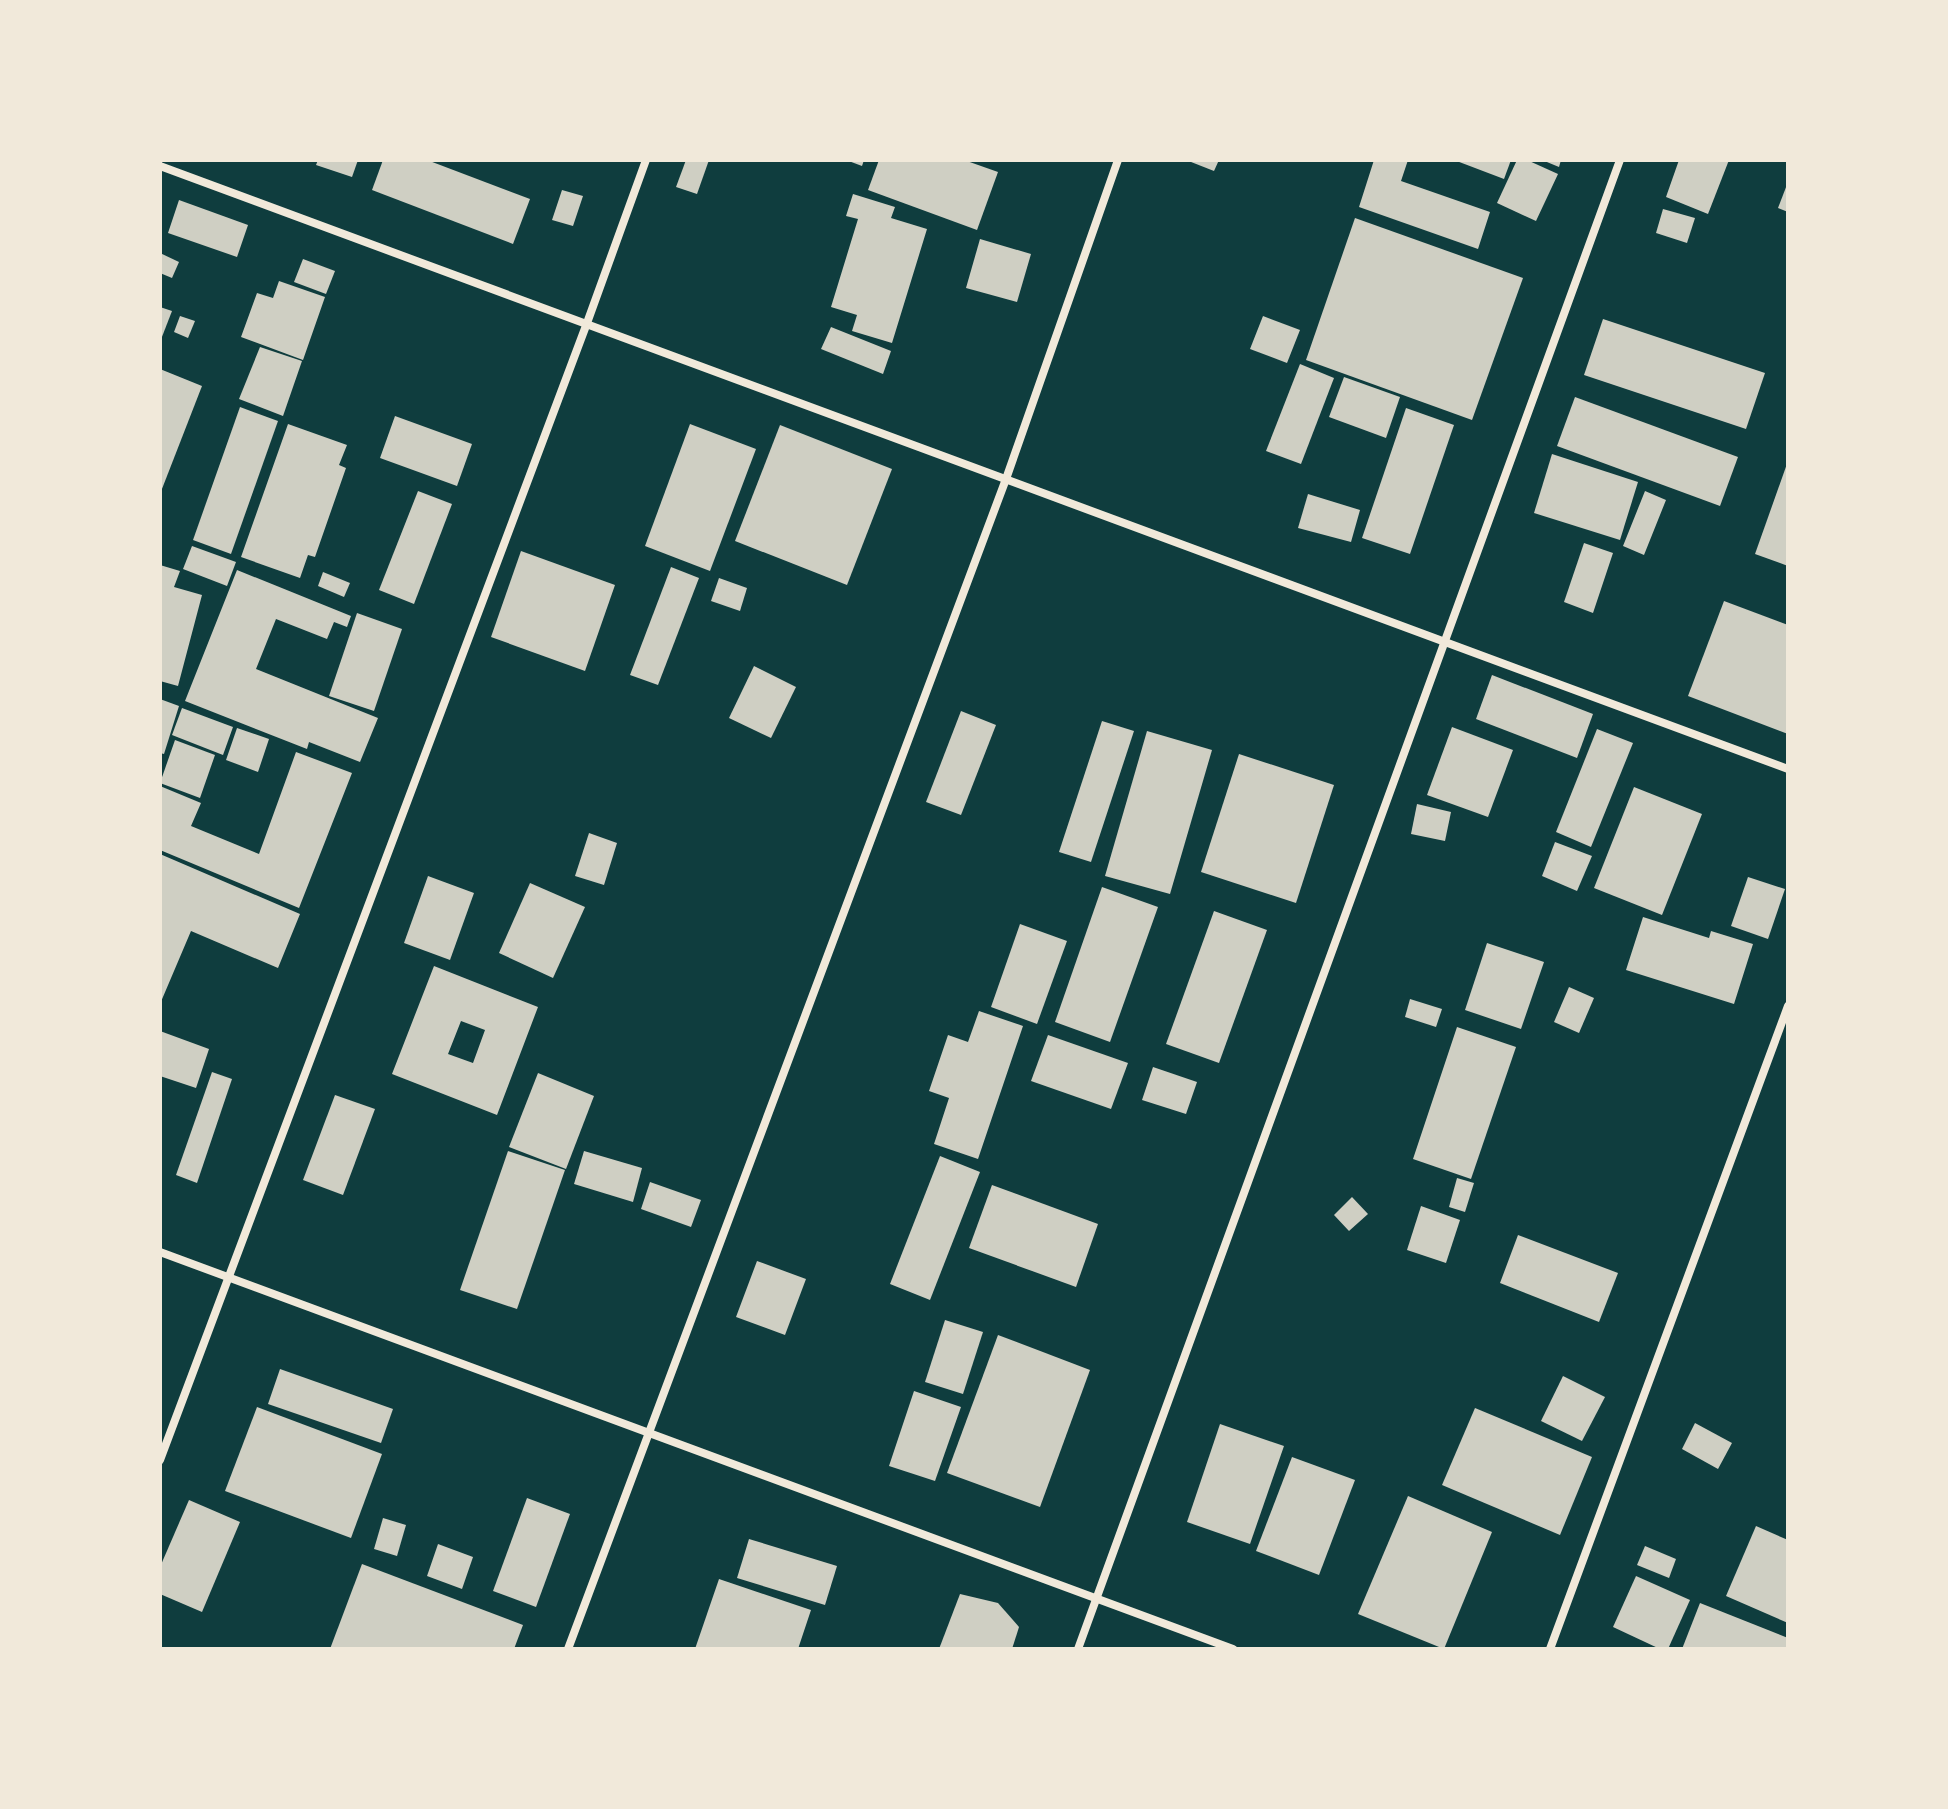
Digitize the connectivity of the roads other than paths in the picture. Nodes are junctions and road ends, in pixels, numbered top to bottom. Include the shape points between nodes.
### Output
1 (646, 160) edge
2 (1118, 160) edge
3 (1620, 160) edge
4 (160, 166) edge
5 (587, 323) junction
6 (1006, 479) junction
7 (1445, 642) junction
8 (1788, 769) edge
9 (1788, 1006) edge
10 (160, 1252) edge
11 (228, 1278) junction
12 (649, 1433) junction
13 (160, 1460) edge
14 (1096, 1598) junction
15 (568, 1649) edge
16 (1078, 1649) edge
17 (1233, 1649) edge
18 (1550, 1649) edge

1 - 5 street
2 - 6 street
3 - 7 street
4 - 5 street
5 - 6 street
5 - 11 street
6 - 7 street
6 - 12 street
7 - 8 street
7 - 14 street
9 - 18 street
10 - 11 street
11 - 12 street
11 - 13 street
12 - 14 street
12 - 15 street
14 - 16 street
14 - 17 street

